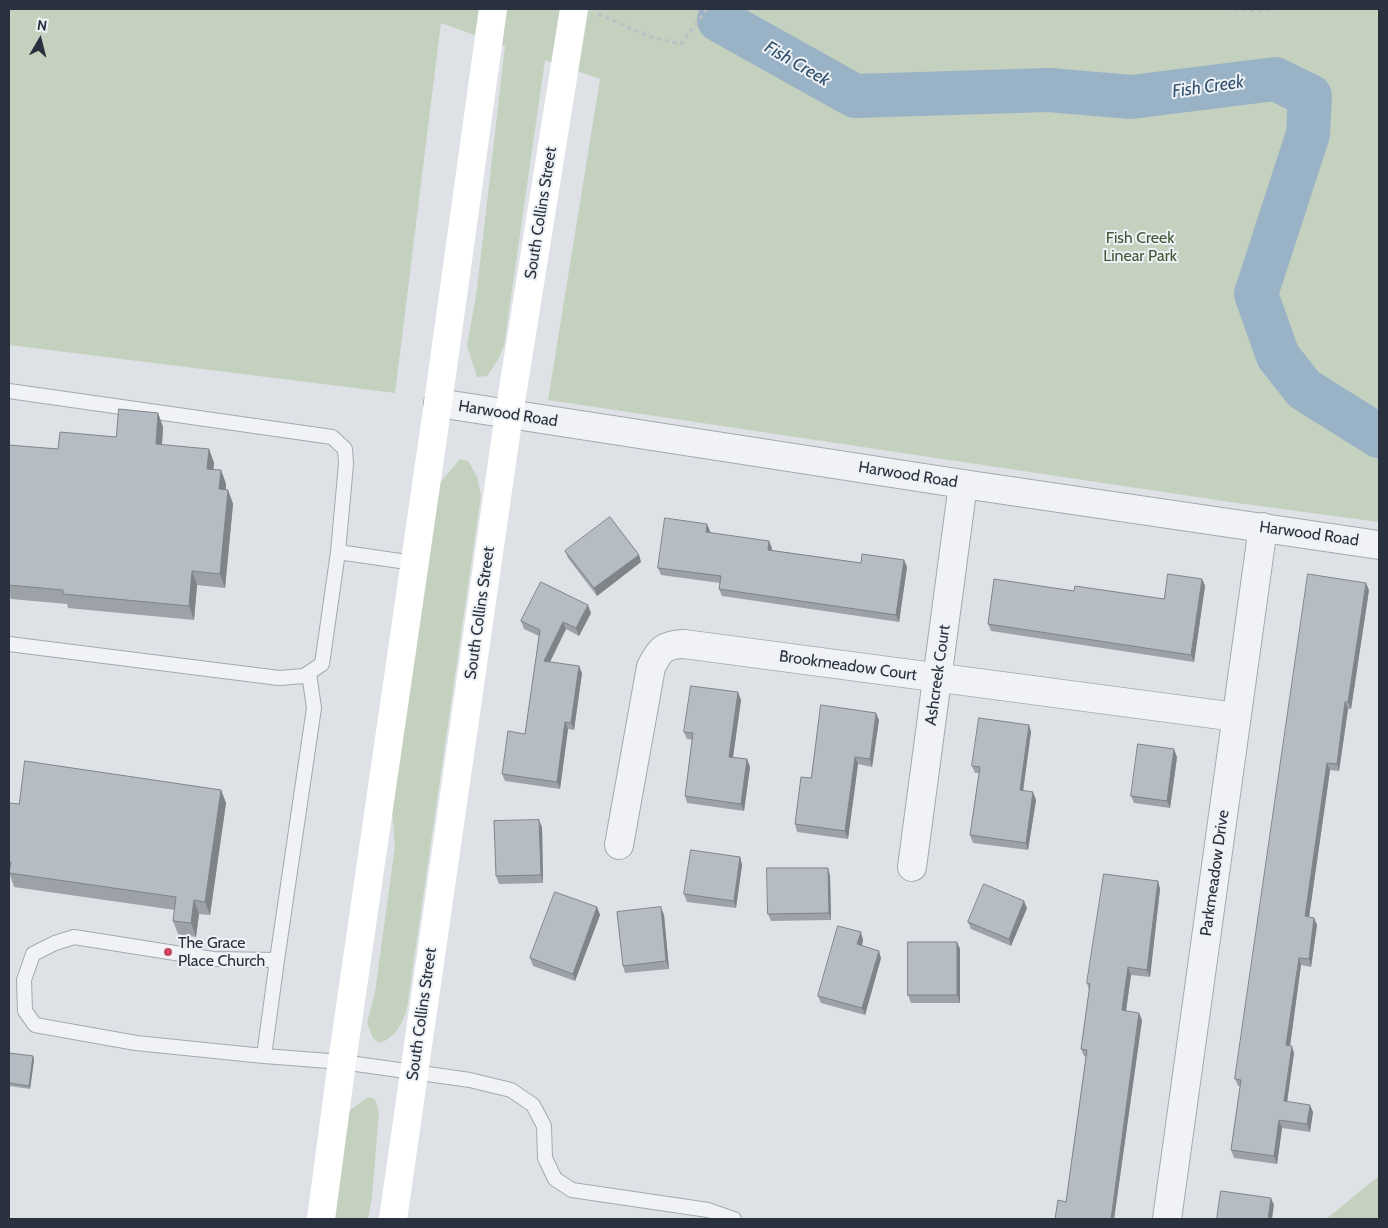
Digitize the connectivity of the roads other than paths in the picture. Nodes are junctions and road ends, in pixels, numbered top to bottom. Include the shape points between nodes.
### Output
1 (584, 10) edge
2 (492, 11) edge
3 (9, 391) edge
4 (438, 403) junction
5 (509, 414) junction
6 (963, 484) junction
7 (1263, 528) junction
8 (1379, 545) edge
9 (338, 552) junction
10 (414, 563) junction
11 (9, 644) edge
12 (309, 673) junction
13 (937, 678) junction
14 (1236, 717) junction
15 (619, 845) dead end
16 (912, 867) dead end
17 (277, 960) junction
18 (264, 1056) junction
19 (342, 1062) junction
20 (414, 1072) junction
21 (321, 1219) edge
22 (393, 1219) edge
23 (734, 1219) edge
24 (1167, 1219) edge

1 - 5 main road, South Collins Street via 570,42
2 - 4 main road
3 - 9 lane via 332,437 345,449 346,464
4 - 5 street, Harwood Road
4 - 10 main road
5 - 6 street, Harwood Road
5 - 20 main road, South Collins Street
6 - 7 street, Harwood Road
6 - 13 street, Ashcreek Court
7 - 8 street, Harwood Road
7 - 14 street, Parkmeadow Drive
9 - 10 lane
9 - 12 lane via 322,664
10 - 19 main road
11 - 12 lane via 279,678
12 - 17 lane via 314,708
13 - 14 street, Brookmeadow Court
13 - 15 street, Brookmeadow Court via 684,644 670,645 659,652 651,667
13 - 16 street, Ashcreek Court
14 - 24 street, Parkmeadow Drive
17 - 18 lane
17 - 18 lane via 213,959 74,937 33,954 24,980 25,1011 35,1024 136,1043
18 - 19 lane
19 - 20 lane
19 - 21 main road
20 - 22 main road, South Collins Street
20 - 23 lane via 511,1090 533,1105 544,1126 545,1158 555,1179 572,1190 708,1210

